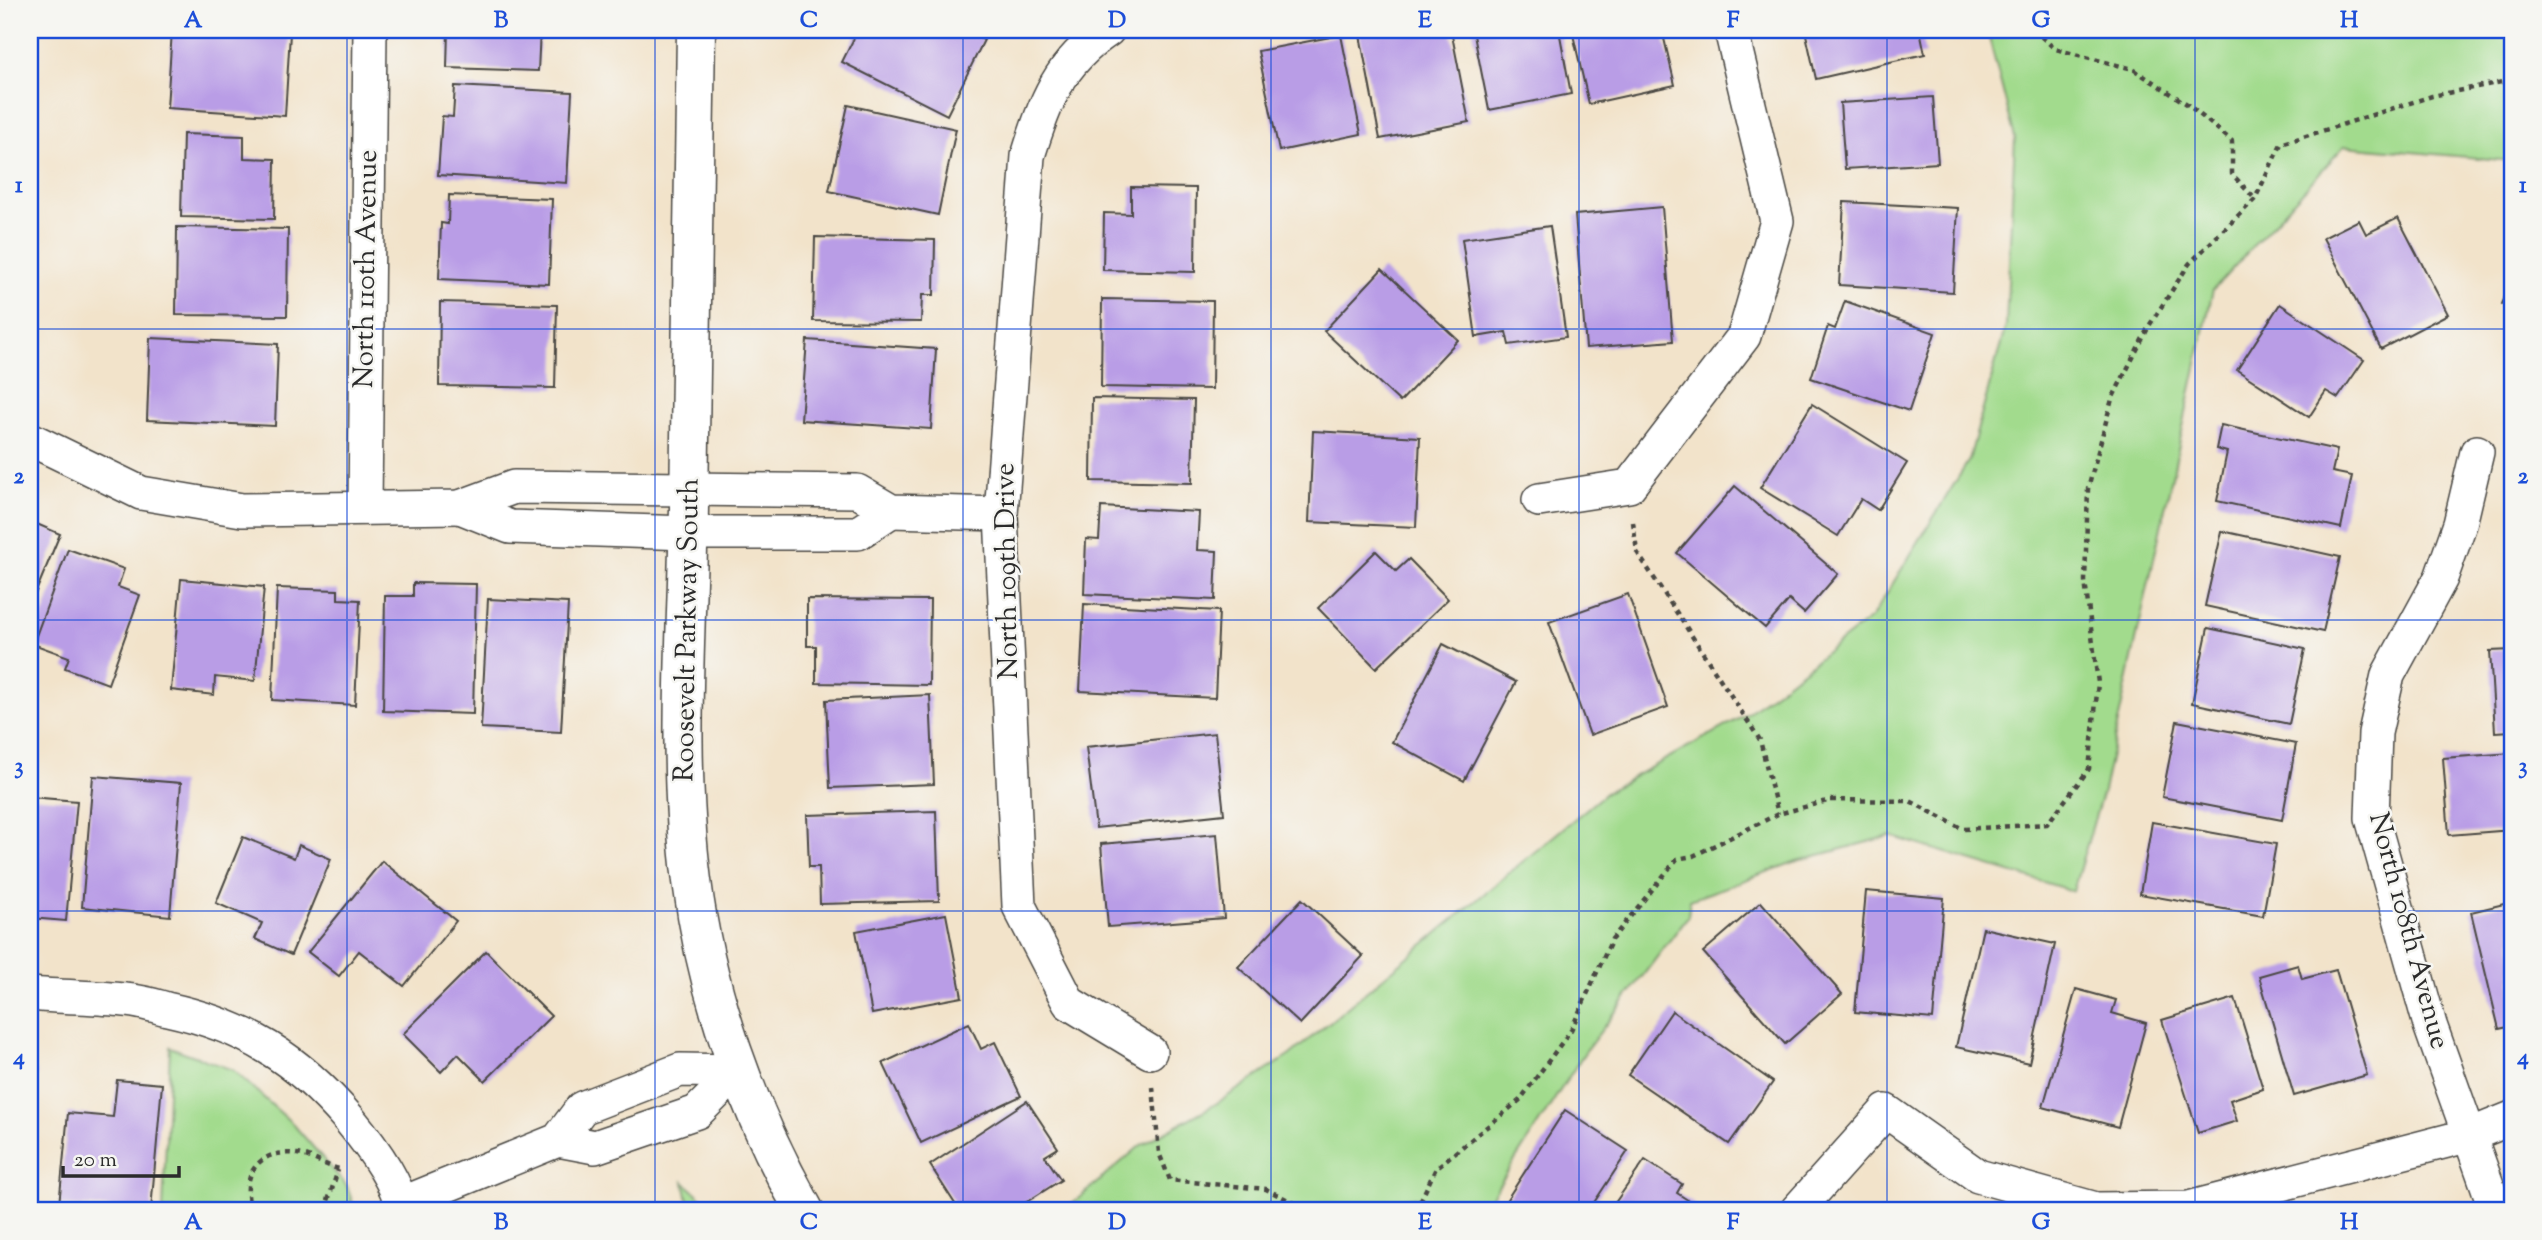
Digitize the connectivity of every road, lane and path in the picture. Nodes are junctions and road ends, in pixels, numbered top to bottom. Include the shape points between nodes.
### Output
1 (370, 30) edge
2 (695, 30) edge
3 (1731, 30) edge
4 (2034, 30) edge
5 (1095, 38) edge
6 (2512, 80) edge
7 (2255, 199) junction
8 (30, 439) edge
9 (2477, 452) dead end
10 (1629, 486) junction
11 (689, 490) junction
12 (1539, 500) dead end
13 (460, 507) junction
14 (365, 508) junction
15 (891, 511) junction
16 (1001, 514) junction
17 (688, 533) junction
18 (1778, 814) junction
19 (30, 994) edge
20 (1150, 1052) joint
21 (738, 1071) junction
22 (2512, 1118) edge
23 (2470, 1135) junction
24 (558, 1140) junction
25 (402, 1207) edge
26 (251, 1210) edge
27 (325, 1210) edge
28 (804, 1210) edge
29 (1308, 1210) edge
30 (1416, 1210) edge
31 (1797, 1210) edge
32 (2496, 1210) edge

1 - 14 street, North 110th Avenue
2 - 11 street, Roosevelt Parkway South
3 - 10 street via 1777,221 1744,336
4 - 7 path via 2055,49 2133,69 2187,104 2232,141 2232,174
5 - 16 street, North 109th Drive via 1045,101 1028,156
6 - 7 path via 2432,96 2281,144
7 - 18 path via 2189,264 2149,326 2112,399 2088,489 2085,580 2098,683 2090,769 2056,813 2047,824 1964,830 1910,801 1831,800
8 - 14 street via 141,493 242,510
9 - 23 street, North 108th Avenue via 2441,578 2388,675 2375,733 2372,818 2431,1024
10 - 12 street
10 - 18 path via 1637,552 1760,740
11 - 13 street via 514,487
11 - 15 street via 857,491
11 - 17 street, Roosevelt Parkway South
13 - 14 street
13 - 17 street via 510,527
15 - 16 street
15 - 17 street via 858,533
16 - 20 street, North 109th Drive via 1019,906 1069,1003
17 - 21 street, Roosevelt Parkway South via 684,635 692,881
18 - 30 path via 1693,856 1677,859 1612,939 1571,1030 1520,1100 1436,1168
19 - 25 street via 127,1000 179,1011 235,1028 279,1053 316,1083 358,1130
20 - 29 path via 1159,1153 1170,1180 1266,1189
21 - 24 street via 680,1070 582,1108
21 - 24 street via 697,1112 595,1147
21 - 28 street, Roosevelt Parkway South
22 - 23 street
23 - 31 street via 2189,1208 2096,1209 1978,1176 1886,1111
23 - 32 street, North 108th Avenue
24 - 25 street
26 - 27 path via 247,1198 252,1168 262,1158 282,1154 322,1160 338,1170

